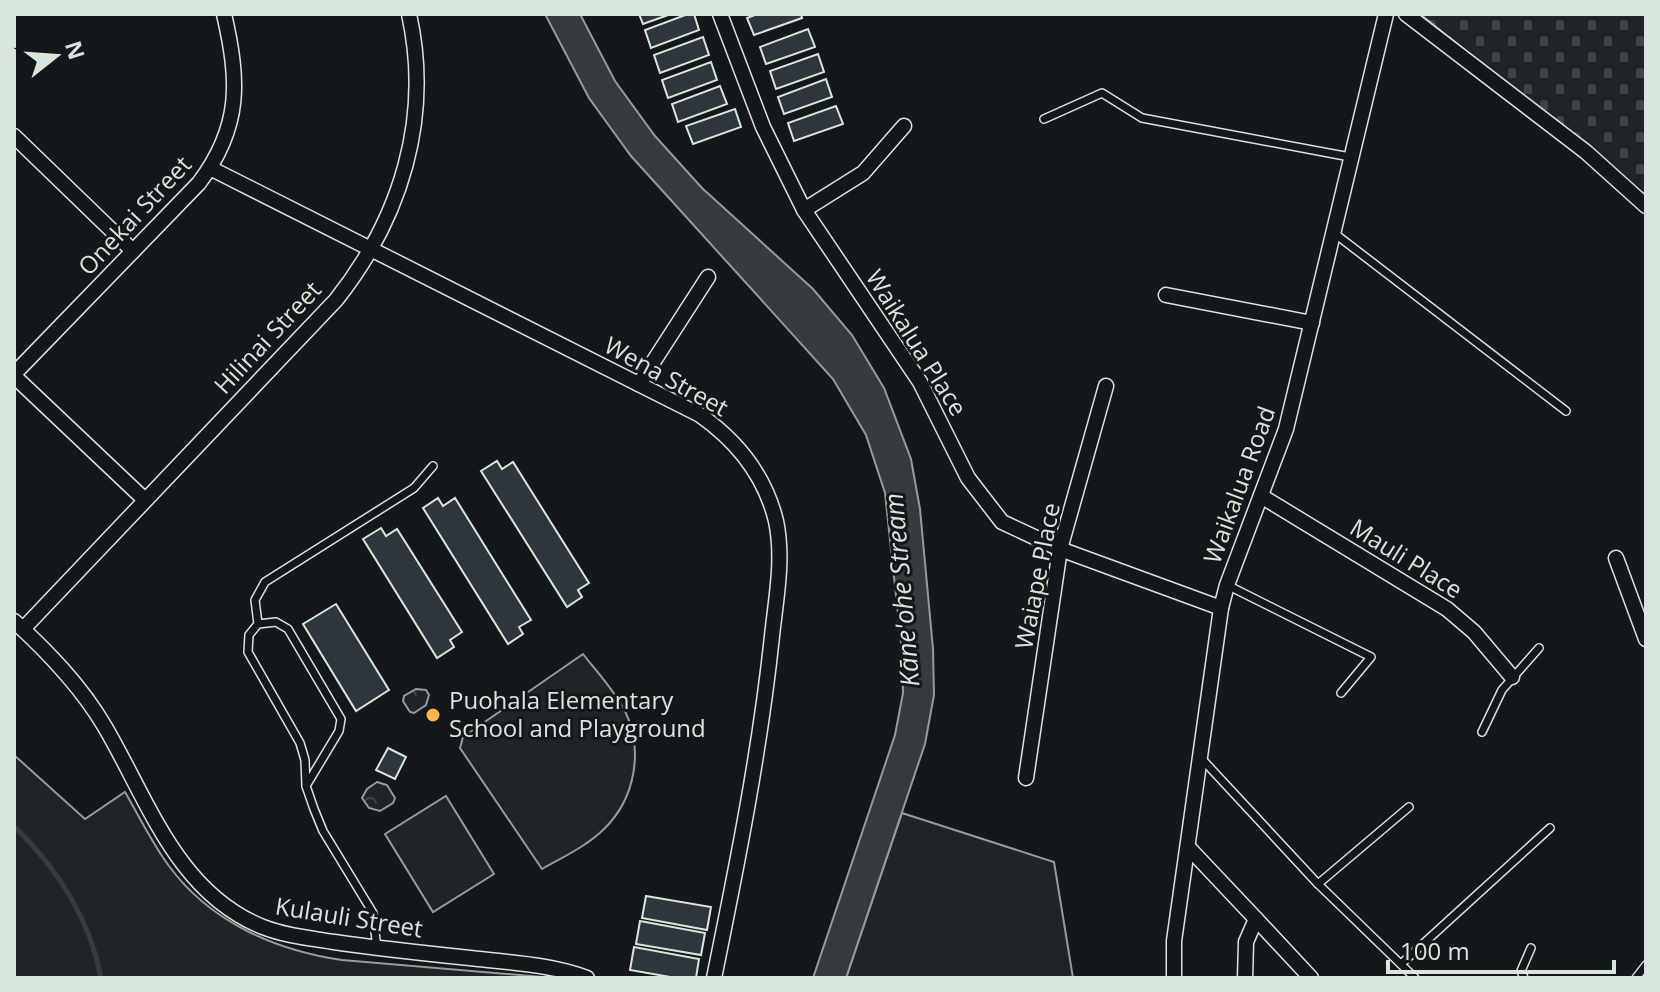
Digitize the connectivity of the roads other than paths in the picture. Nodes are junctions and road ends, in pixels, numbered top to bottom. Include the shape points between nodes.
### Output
1 (224, 14) edge
2 (409, 14) edge
3 (720, 14) edge
4 (1386, 14) edge
5 (1406, 14) edge
6 (1044, 119) dead end
7 (904, 126) dead end
8 (14, 136) edge
9 (1350, 157) junction
10 (210, 168) junction
11 (1646, 206) edge
12 (804, 210) junction
13 (1332, 232) junction
14 (133, 251) junction
15 (371, 251) junction
16 (708, 277) dead end
17 (1166, 295) dead end
18 (1312, 323) junction
19 (14, 375) edge
20 (639, 384) junction
21 (1106, 386) dead end
22 (1566, 411) dead end
23 (433, 466) dead end
24 (1261, 496) junction
25 (145, 500) junction
26 (1060, 549) junction
27 (1616, 558) dead end
28 (1227, 585) junction
29 (1221, 608) junction
30 (258, 624) junction
31 (18, 625) edge
32 (1646, 639) edge
33 (1539, 648) dead end
34 (1512, 677) junction
35 (1341, 693) dead end
36 (1482, 732) dead end
37 (1201, 758) junction
38 (1026, 778) dead end
39 (306, 786) junction
40 (1409, 807) dead end
41 (1550, 828) dead end
42 (1188, 847) junction
43 (1318, 884) junction
44 (1256, 919) junction
45 (1531, 948) dead end
46 (377, 949) junction
47 (1401, 964) junction
48 (1646, 965) edge
49 (587, 978) edge
50 (714, 978) edge
51 (1174, 978) edge
52 (1245, 978) edge
53 (1311, 978) edge
54 (1415, 978) edge
55 (1524, 978) edge
56 (1636, 978) edge

1 - 10 street, Onekai Street via 235,103
2 - 15 street, Hilinai Street via 416,71 414,125 403,179
3 - 12 street, Waikalua Place via 763,127
4 - 9 street, Waikalua Road
5 - 11 street via 1599,162
6 - 9 lane via 1102,93 1142,118
7 - 12 street via 863,173
8 - 14 street
9 - 13 street, Waikalua Road
10 - 14 street, Onekai Street
10 - 15 street, Wena Street
12 - 26 street, Waikalua Place via 920,382 968,478 1002,522
13 - 18 street, Waikalua Road
13 - 22 lane
14 - 19 street, Onekai Street
15 - 20 street, Wena Street
15 - 25 street, Hilinai Street via 336,300
16 - 20 street
17 - 18 street
18 - 24 street, Waikalua Road via 1286,429
19 - 25 street
20 - 50 street, Wena Street via 700,415 739,449 766,492 779,540 766,694
21 - 26 street, Waiape Place
23 - 30 lane via 414,488 265,582 255,600
24 - 28 street, Waikalua Road
24 - 34 street, Mauli Place via 1447,609
25 - 31 street, Hilinai Street
26 - 29 street, Waikalua Place
26 - 38 street, Waiape Place
27 - 32 street
28 - 29 street, Waikalua Road
28 - 35 lane via 1371,657
29 - 37 street, Waikalua Road
30 - 39 lane via 249,635 248,652 300,743
30 - 39 lane via 276,622 288,629 340,714 339,731
31 - 46 street, Kulauli Street via 90,704 176,856 207,892 264,927
33 - 34 lane
34 - 36 lane
37 - 42 street, Waikalua Road
37 - 43 lane
39 - 46 lane via 323,831 373,913
40 - 43 lane
41 - 47 lane
42 - 44 street
42 - 51 street, Waikalua Road
43 - 47 lane
44 - 52 street via 1246,942
44 - 53 street
45 - 55 lane via 1521,971
46 - 49 street, Kulauli Street via 532,965
47 - 54 lane
48 - 56 lane

